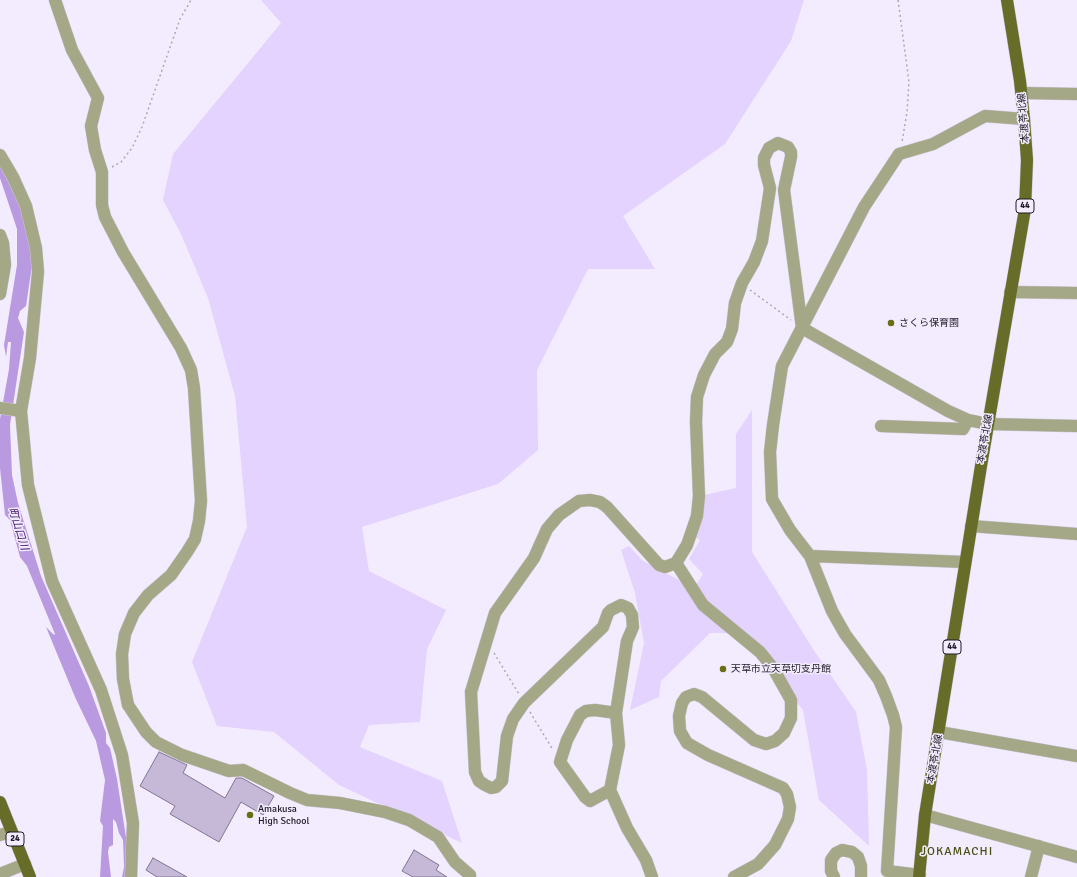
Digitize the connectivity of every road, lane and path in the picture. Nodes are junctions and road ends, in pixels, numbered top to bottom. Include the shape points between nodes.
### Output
1 (55, 0) edge
2 (192, 0) edge
3 (898, 0) edge
4 (1007, 0) edge
5 (1022, 93) junction
6 (1077, 94) edge
7 (1024, 119) junction
8 (900, 154) junction
9 (0, 155) edge
10 (102, 172) junction
11 (0, 235) edge
12 (742, 284) junction
13 (1010, 292) junction
14 (1077, 293) edge
15 (0, 294) edge
16 (802, 328) junction
17 (0, 408) edge
18 (17, 410) junction
19 (968, 420) junction
20 (988, 424) junction
21 (881, 426) dead end
22 (1077, 426) edge
23 (971, 526) junction
24 (1077, 534) edge
25 (810, 556) junction
26 (965, 562) junction
27 (676, 563) junction
28 (494, 653) dead end
29 (128, 705) junction
30 (526, 706) junction
31 (108, 711) junction
32 (616, 713) junction
33 (939, 732) junction
34 (1077, 756) edge
35 (560, 762) junction
36 (610, 790) junction
37 (0, 802) edge
38 (925, 815) junction
39 (12, 832) junction
40 (0, 835) edge
41 (1039, 846) junction
42 (1077, 858) edge
43 (25, 864) junction
44 (0, 874) edge
45 (920, 876) edge
46 (30, 877) edge
47 (131, 877) edge
48 (470, 877) edge
49 (652, 877) edge
50 (734, 877) edge
51 (834, 877) edge
52 (861, 877) edge
53 (1031, 877) edge

1 - 10 street via 72,50 98,98 91,126
2 - 10 path via 180,20 132,148 121,162
3 - 8 path via 909,82 908,112
4 - 5 main road, 本渡苓北線 / 44
5 - 6 street
5 - 7 main road, 本渡苓北線 / 44
7 - 8 street via 985,116 933,144
7 - 13 main road, 本渡苓北線 / 44 via 1027,160 1024,209
8 - 16 street via 864,207
9 - 18 street via 26,206 36,248 38,272 33,327
10 - 29 street via 102,205 105,217 181,348 191,370 195,396 201,501 196,539 171,575 148,595 134,613 125,634 122,654 123,679
11 - 15 street via 5,265
12 - 16 path
12 - 16 street via 754,262 765,225 770,188 764,165 765,152 773,144 784,144 791,152 784,190
12 - 27 street via 735,303 732,329 727,342 715,354 704,375 697,397 697,516
13 - 14 street
13 - 20 main road, 本渡苓北線 / 44
16 - 19 street
16 - 25 street via 782,366 770,452 772,499 790,530
17 - 18 street
18 - 31 street via 28,485 52,581
19 - 20 street
19 - 21 street via 963,429
20 - 22 street
20 - 23 main road, 本渡苓北線 / 44
23 - 24 street
23 - 26 main road, 本渡苓北線 / 44
25 - 26 street
25 - 45 street via 832,611 845,634 879,680 896,727 887,870
26 - 33 main road, 本渡苓北線 / 44
27 - 30 street via 665,567 659,565 600,502 579,501 559,515 547,529 534,558 495,613 471,692 474,772 479,781 491,788 502,781 507,736 513,719
27 - 50 street via 703,604 760,652 773,668 791,700 791,718 784,733 775,741 766,744 754,740 702,697 694,694 686,697 682,703 679,716 680,732 687,743 783,788 787,794 790,807 788,819 775,845 758,864
28 - 30 path
29 - 31 street
29 - 48 street via 156,742 182,755 229,771 243,770 307,800 340,803 385,812 416,823 438,836 455,862
30 - 32 street via 603,627 608,613 621,605 631,611 633,627 626,641
30 - 35 path
31 - 47 street via 122,755 133,823
32 - 35 street via 595,710 580,715 567,740
32 - 36 street via 619,745
33 - 34 street
33 - 38 main road, 本渡苓北線 / 44
35 - 36 street via 590,801
36 - 49 street via 626,828 646,860
37 - 39 main road, 24
38 - 41 street
38 - 45 main road, 本渡苓北線 / 44
39 - 40 street
39 - 43 main road, 24
41 - 42 street
41 - 53 street
43 - 44 street
43 - 46 main road, 24
51 - 52 street via 831,860 842,850 852,852 858,857

